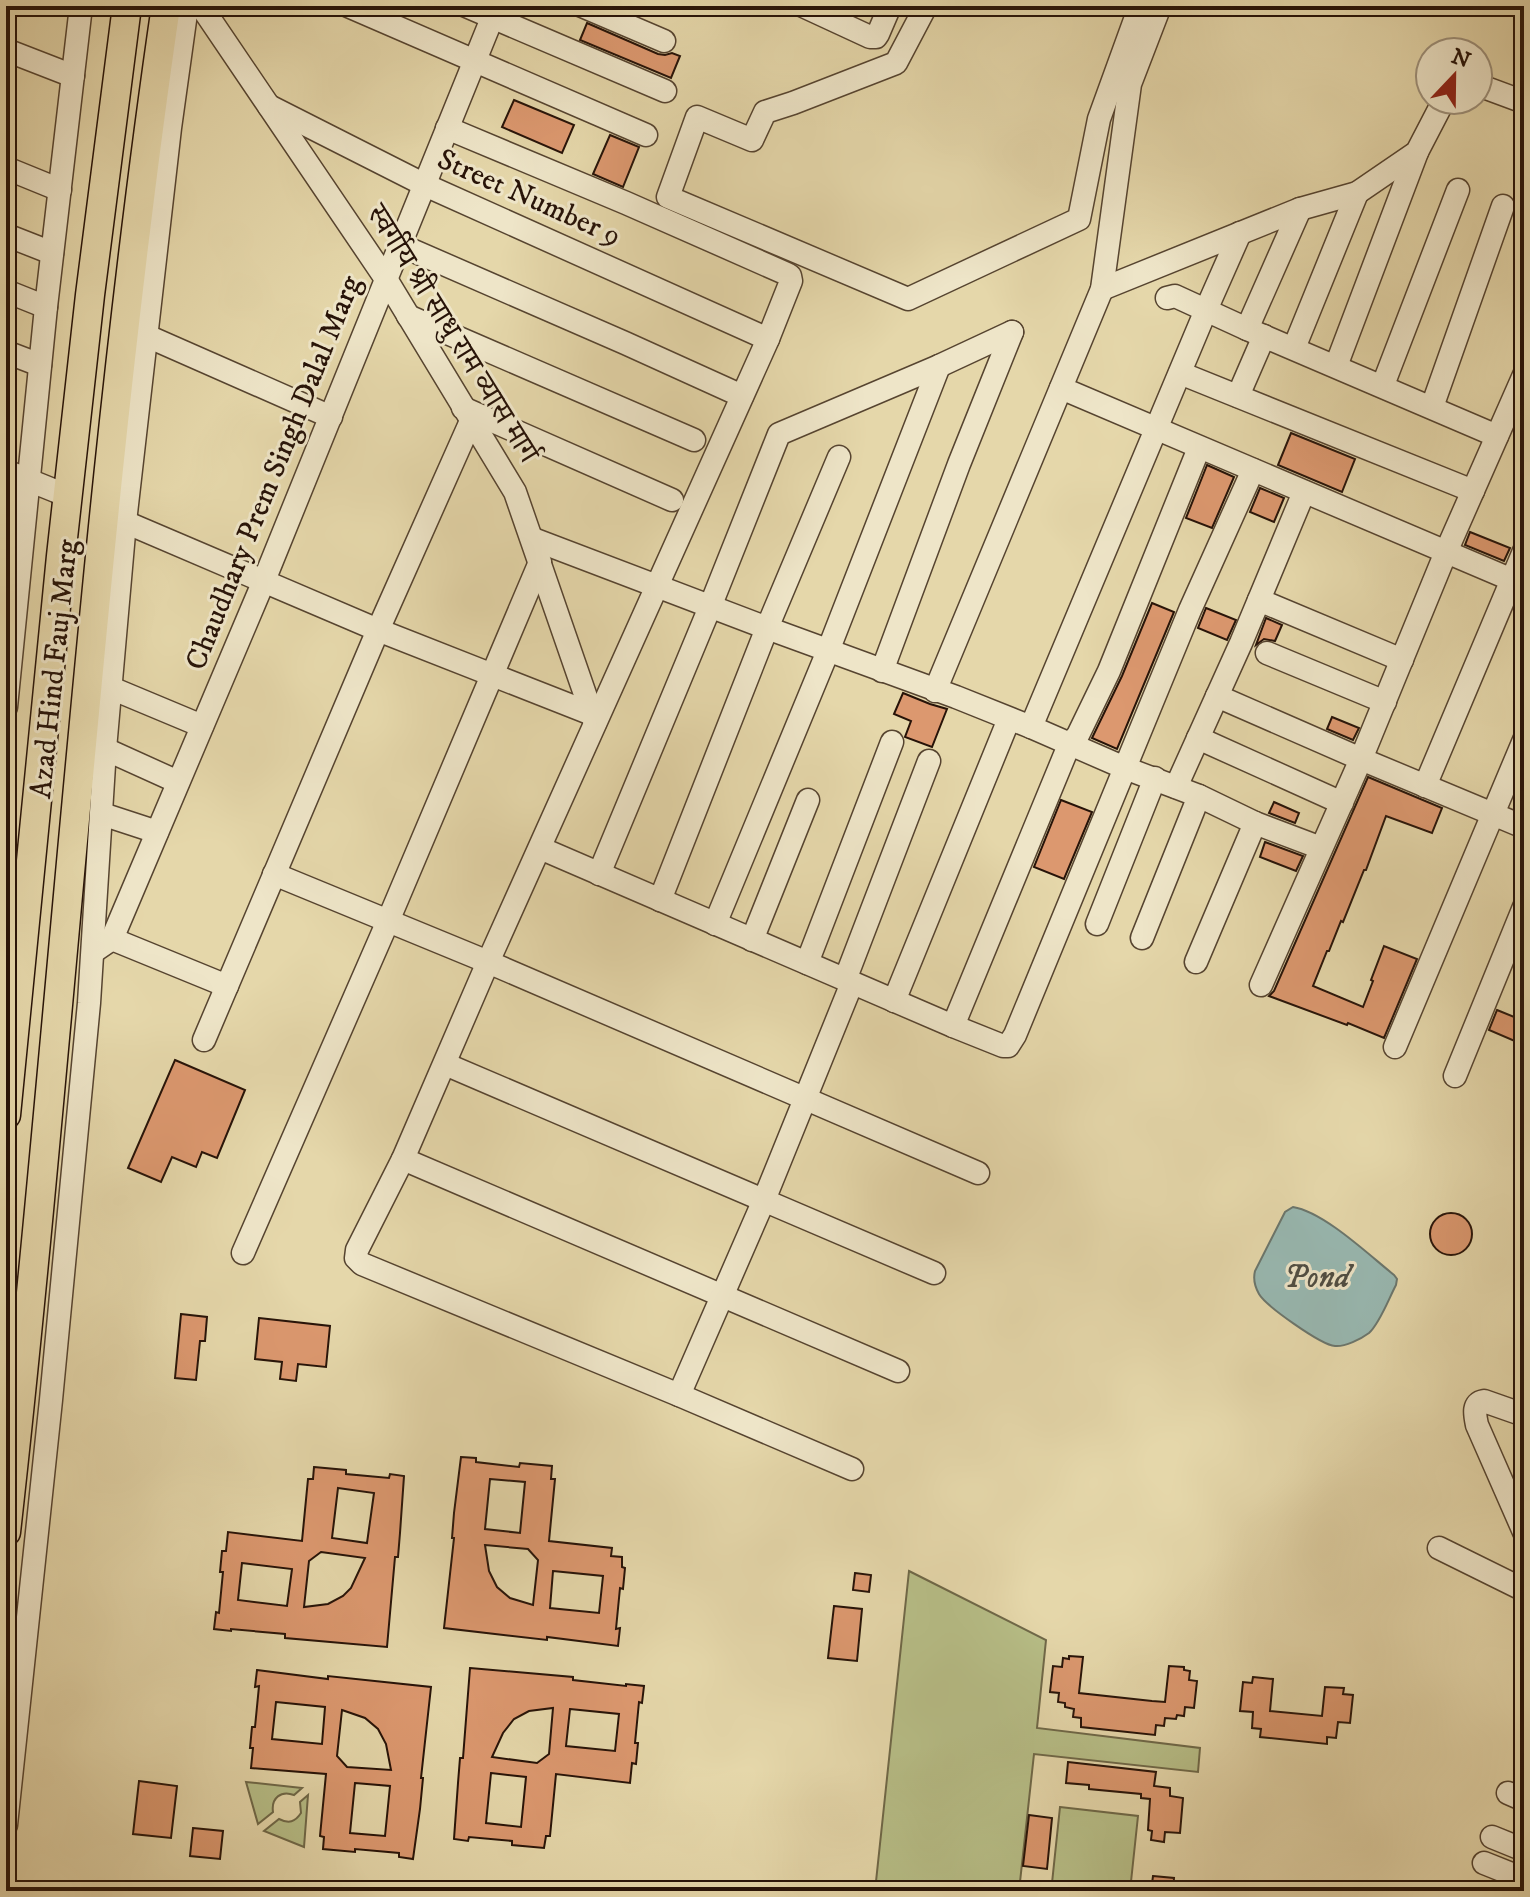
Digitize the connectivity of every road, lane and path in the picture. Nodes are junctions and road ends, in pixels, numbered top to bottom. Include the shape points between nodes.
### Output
1 (81, 6) edge
2 (127, 6) edge
3 (166, 6) edge
4 (187, 6) edge
5 (201, 6) edge
6 (348, 6) edge
7 (466, 6) edge
8 (582, 6) edge
9 (803, 6) edge
10 (890, 6) edge
11 (926, 6) edge
12 (1142, 7) edge
13 (494, 12) edge
14 (835, 12) edge
15 (664, 41) dead end
16 (6, 50) edge
17 (474, 62) junction
18 (73, 76) junction
19 (665, 91) dead end
20 (1494, 91) edge
21 (1524, 102) edge
22 (268, 105) junction
23 (1436, 116) edge
24 (447, 128) junction
25 (646, 135) dead end
26 (1417, 152) junction
27 (6, 168) edge
28 (425, 185) junction
29 (60, 190) junction
30 (1458, 190) dead end
31 (1357, 193) junction
32 (1503, 206) dead end
33 (1300, 209) junction
34 (1240, 233) junction
35 (6, 235) edge
36 (400, 245) junction
37 (52, 253) junction
38 (386, 279) junction
39 (1102, 289) junction
40 (6, 291) edge
41 (1167, 298) dead end
42 (46, 307) junction
43 (1206, 310) junction
44 (408, 316) junction
45 (1256, 332) junction
46 (147, 336) junction
47 (768, 339) junction
48 (1294, 348) junction
49 (6, 352) edge
50 (40, 365) junction
51 (939, 366) junction
52 (1336, 366) junction
53 (1180, 373) junction
54 (1524, 375) edge
55 (1383, 385) junction
56 (1061, 388) junction
57 (742, 396) junction
58 (1238, 396) junction
59 (1432, 407) junction
60 (467, 414) junction
61 (331, 417) junction
62 (1156, 430) junction
63 (1497, 436) junction
64 (694, 440) dead end
65 (1199, 448) junction
66 (839, 457) dead end
67 (1253, 470) junction
68 (6, 471) edge
69 (28, 481) junction
70 (1473, 491) junction
71 (1304, 492) junction
72 (68, 496) junction
73 (672, 500) dead end
74 (125, 522) junction
75 (533, 539) junction
76 (14, 541) edge
77 (1524, 551) edge
78 (1446, 552) junction
79 (540, 562) junction
80 (263, 583) junction
81 (1518, 583) edge
82 (656, 586) junction
83 (1259, 600) junction
84 (11, 605) edge
85 (710, 607) junction
86 (767, 628) junction
87 (378, 630) junction
88 (828, 651) junction
89 (1267, 653) dead end
90 (1402, 660) junction
91 (882, 671) junction
92 (492, 676) junction
93 (111, 688) junction
94 (935, 691) junction
95 (1217, 696) junction
96 (1385, 702) junction
97 (6, 707) edge
98 (594, 718) junction
99 (1009, 719) junction
100 (202, 726) junction
101 (1031, 727) junction
102 (1198, 738) junction
103 (1524, 740) edge
104 (892, 742) dead end
105 (1069, 745) junction
106 (105, 749) junction
107 (1361, 759) junction
108 (929, 761) dead end
109 (1125, 768) junction
110 (178, 782) junction
111 (1166, 783) junction
112 (1425, 786) junction
113 (1199, 796) junction
114 (808, 800) dead end
115 (1342, 803) junction
116 (102, 814) junction
117 (1494, 814) junction
118 (1255, 823) junction
119 (1524, 827) edge
120 (157, 832) junction
121 (540, 848) junction
122 (1321, 848) junction
123 (274, 874) junction
124 (599, 874) junction
125 (660, 900) junction
126 (1524, 907) edge
127 (388, 921) junction
128 (715, 924) junction
129 (1097, 924) dead end
130 (1142, 938) dead end
131 (112, 939) junction
132 (752, 940) junction
133 (93, 952) junction
134 (488, 962) junction
135 (1196, 962) dead end
136 (807, 963) junction
137 (848, 981) junction
138 (1261, 985) dead end
139 (227, 986) junction
140 (894, 1001) junction
141 (953, 1026) junction
142 (204, 1040) dead end
143 (1395, 1047) dead end
144 (445, 1064) junction
145 (1455, 1076) dead end
146 (804, 1097) junction
147 (6, 1115) edge
148 (403, 1159) junction
149 (978, 1173) dead end
150 (764, 1200) junction
151 (243, 1253) dead end
152 (934, 1273) dead end
153 (722, 1295) junction
154 (898, 1371) dead end
155 (679, 1395) junction
156 (1524, 1415) edge
157 (852, 1469) dead end
158 (6, 1532) edge
159 (1524, 1532) edge
160 (1439, 1548) dead end
161 (1524, 1590) edge
162 (6, 1825) edge
163 (1492, 1837) dead end
164 (1524, 1850) edge
165 (1484, 1863) dead end
166 (1524, 1879) edge

1 - 18 street
2 - 72 main road, Azad Hind Fauj Marg
3 - 158 main road, Azad Hind Fauj Marg via 123,334
4 - 46 street
5 - 22 street, स्वर्गीय श्री साधु राम व्यास मार्ग
6 - 17 street
7 - 13 street
8 - 15 street
9 - 14 street
10 - 14 street via 876,37
11 - 12 street via 896,63 765,112 752,140 697,117 668,197 908,299 1079,219 1099,119
12 - 39 street
13 - 17 street, Chaudhary Prem Singh Dalal Marg
13 - 19 street
16 - 18 street
17 - 24 street, Chaudhary Prem Singh Dalal Marg
17 - 25 street
18 - 29 street
20 - 21 street
22 - 28 street, Street Number 9
22 - 38 street, स्वर्गीय श्री साधु राम व्यास मार्ग
23 - 26 street
24 - 28 street, Chaudhary Prem Singh Dalal Marg
24 - 47 street via 790,276
26 - 31 street
26 - 52 street
27 - 29 street
28 - 36 street, Chaudhary Prem Singh Dalal Marg
28 - 47 street, Street Number 9
29 - 37 street
30 - 55 street
31 - 33 street
31 - 48 street
32 - 59 street
33 - 34 street
33 - 45 street
34 - 39 street
34 - 43 street
35 - 37 street
36 - 38 street, Chaudhary Prem Singh Dalal Marg
36 - 57 street
37 - 42 street
38 - 44 street, स्वर्गीय श्री साधु राम व्यास मार्ग
38 - 61 street, Chaudhary Prem Singh Dalal Marg
39 - 56 street
40 - 42 street
41 - 43 street via 1175,296
42 - 50 street
43 - 45 street
43 - 53 street
44 - 60 street, स्वर्गीय श्री साधु राम व्यास मार्ग
44 - 64 street
45 - 48 street
45 - 58 street
46 - 61 street
46 - 74 street
47 - 57 street
48 - 52 street
49 - 50 street
50 - 69 street
51 - 85 street via 779,434
51 - 88 street
51 - 91 street via 1012,332
52 - 55 street
53 - 58 street
53 - 62 street
54 - 63 street
55 - 59 street
56 - 62 street
56 - 94 street
57 - 82 street
58 - 70 street
59 - 63 street
60 - 73 street
60 - 75 street, स्वर्गीय श्री साधु राम व्यास मार्ग via 515,492
60 - 87 street
61 - 80 street, Chaudhary Prem Singh Dalal Marg
62 - 65 street
62 - 101 street
63 - 70 street
65 - 67 street
65 - 105 street via 1109,671
66 - 86 street
67 - 71 street
67 - 109 street
68 - 69 street
69 - 72 street
69 - 76 street
70 - 78 street
71 - 78 street
71 - 83 street
72 - 147 main road, Azad Hind Fauj Marg
74 - 80 street
74 - 93 street
75 - 79 street, स्वर्गीय श्री साधु राम व्यास मार्ग
75 - 82 street
76 - 84 street
77 - 81 street
78 - 81 street
78 - 90 street
79 - 92 street
79 - 98 street, स्वर्गीय श्री साधु राम व्यास मार्ग
80 - 87 street
80 - 100 street, Chaudhary Prem Singh Dalal Marg
81 - 112 street
82 - 85 street
82 - 98 street
83 - 90 street
83 - 95 street
84 - 97 street
85 - 86 street
85 - 124 street
86 - 88 street
86 - 125 street
87 - 92 street
87 - 123 street
88 - 91 street
88 - 128 street
89 - 96 street
90 - 96 street
91 - 94 street
92 - 98 street
92 - 127 street
93 - 100 street
93 - 106 street
94 - 99 street
95 - 102 street
95 - 107 street
96 - 107 street
98 - 121 street
99 - 101 street
99 - 140 street
100 - 110 street, Chaudhary Prem Singh Dalal Marg
101 - 105 street
102 - 111 street
102 - 115 street
103 - 117 street
104 - 136 street
105 - 109 street
105 - 141 street
106 - 110 street
106 - 116 street
107 - 112 street
107 - 115 street
108 - 137 street
109 - 111 street
109 - 141 street via 1012,1042 1003,1046
110 - 120 street, Chaudhary Prem Singh Dalal Marg
111 - 113 street
111 - 129 street
112 - 117 street
113 - 118 street
113 - 130 street
114 - 132 street
115 - 122 street
116 - 120 street
116 - 133 street
117 - 119 street
117 - 143 street
118 - 122 street
118 - 135 street
120 - 131 street, Chaudhary Prem Singh Dalal Marg
121 - 124 street
121 - 134 street
122 - 138 street
123 - 127 street
123 - 139 street
124 - 125 street
125 - 128 street
126 - 145 street
127 - 134 street
127 - 151 street
128 - 132 street
131 - 133 street
131 - 139 street
132 - 136 street
133 - 162 street
134 - 144 street
134 - 146 street
136 - 137 street
137 - 140 street
137 - 146 street
139 - 142 street
140 - 141 street
144 - 148 street
144 - 150 street
146 - 149 street
146 - 150 street
148 - 153 street
148 - 155 street via 357,1250 362,1264
150 - 152 street
150 - 153 street
153 - 154 street
153 - 155 street
155 - 157 street
156 - 159 street via 1484,1401 1475,1407 1477,1425
160 - 161 street
163 - 164 street
165 - 166 street

